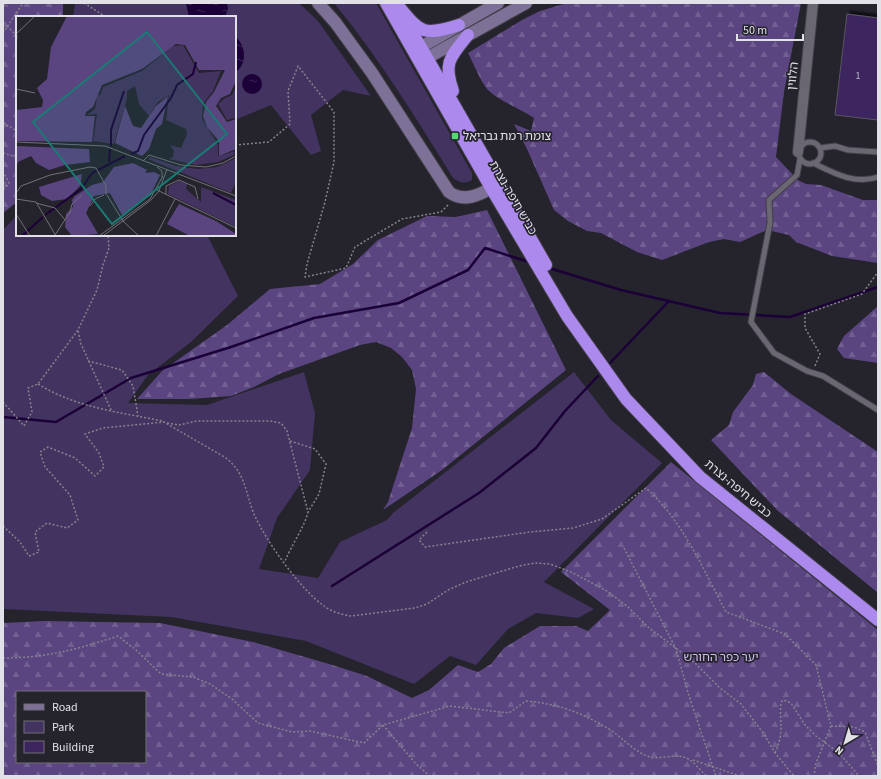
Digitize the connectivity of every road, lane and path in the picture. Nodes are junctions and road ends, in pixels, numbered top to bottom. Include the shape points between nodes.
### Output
1 (22, 3) edge
2 (84, 3) edge
3 (318, 3) edge
4 (386, 3) edge
5 (396, 3) edge
6 (498, 3) edge
7 (526, 3) edge
8 (813, 3) edge
9 (104, 16) edge
10 (460, 25) junction
11 (7, 26) junction
12 (3, 33) edge
13 (16, 35) edge
14 (468, 35) junction
15 (422, 54) junction
16 (3, 123) edge
17 (468, 129) junction
18 (16, 130) edge
19 (236, 145) edge
20 (820, 148) junction
21 (878, 152) edge
22 (3, 154) edge
23 (799, 156) junction
24 (16, 157) edge
25 (813, 163) junction
26 (3, 171) edge
27 (878, 177) edge
28 (495, 185) junction
29 (3, 190) edge
30 (456, 197) junction
31 (108, 236) edge
32 (878, 272) edge
33 (78, 330) junction
34 (88, 361) junction
35 (807, 371) junction
36 (38, 384) junction
37 (3, 402) edge
38 (878, 410) edge
39 (112, 412) junction
40 (138, 416) junction
41 (164, 422) junction
42 (290, 441) junction
43 (308, 512) junction
44 (3, 526) edge
45 (427, 532) dead end
46 (624, 548) dead end
47 (284, 561) junction
48 (878, 620) edge
49 (676, 649) junction
50 (3, 658) edge
51 (383, 725) junction
52 (831, 726) junction
53 (824, 742) junction
54 (775, 753) junction
55 (691, 760) junction
56 (878, 766) edge
57 (711, 767) junction
58 (430, 776) edge
59 (706, 776) edge
60 (716, 776) edge
61 (740, 776) edge
62 (794, 776) edge
63 (814, 776) edge
64 (859, 776) edge

1 - 11 path
2 - 9 path
3 - 30 main road via 363,60 443,186
4 - 15 highway, כביש חיפה-נצרת
5 - 10 highway via 415,26 422,30 440,31
5 - 15 highway, כביש חיפה-נצרת
6 - 10 main road
7 - 14 main road
8 - 23 street, הלווין
10 - 15 main road
11 - 12 path
11 - 13 path
14 - 15 main road
14 - 17 highway via 454,51 448,64 447,75
15 - 17 highway, כביש חיפה-נצרת
15 - 28 highway, כביש חיפה-נצרת
16 - 18 path
17 - 28 highway, כביש חיפה-נצרת
19 - 30 path via 269,142 290,124 288,91 298,66 334,112 334,162 305,277 346,268 355,247 402,220 440,212
20 - 21 lane via 835,146 848,150
20 - 23 lane via 808,141 801,145
20 - 25 lane via 820,156
22 - 24 path
23 - 25 lane via 806,163
23 - 35 lane via 797,175 769,200 770,223 751,322 774,353
25 - 27 lane via 839,176 867,180
26 - 29 path via 9,183
28 - 30 main road via 473,196
28 - 48 highway, כביש חיפה-נצרת via 567,316 626,399 700,477
31 - 33 path via 109,248 102,265 97,290
32 - 35 path via 862,294 805,314 805,328 820,354 817,365
33 - 34 path
33 - 36 path
34 - 39 path
34 - 40 path via 122,370 133,386
35 - 38 lane via 823,376
36 - 37 path via 28,388 32,412 24,426
36 - 39 path via 57,396
39 - 40 path
40 - 41 path
41 - 42 path via 179,425 197,421 270,421 281,423 287,430
41 - 44 path via 103,428 85,434 99,453 104,467 95,476 75,458 48,447 40,452 45,467 70,496 78,520 67,528 47,523 35,532 39,552 29,556 20,542
41 - 47 path via 234,464 244,480 259,525
42 - 43 path
42 - 43 path via 315,449 326,464 319,494
43 - 47 path
45 - 52 path via 419,540 425,546 573,528 602,519 646,488 663,503 687,539 726,612 785,634 816,665
46 - 49 path
47 - 49 path via 302,585 324,606 352,616 415,608 466,582 519,566 550,564 607,591
49 - 54 path via 741,704
49 - 57 path
50 - 51 path via 31,658 72,651 118,636 161,674 193,676 210,684 232,699 258,723 292,732 310,731 364,744
51 - 55 path via 450,706 509,713 526,701 553,704 610,730 641,754 652,758 681,755
51 - 58 path via 416,764
52 - 53 path
52 - 56 path via 854,727 865,732
53 - 54 path via 806,725 791,703 784,700 781,702 780,710 780,741
53 - 63 path
53 - 64 path via 839,753
54 - 62 path
55 - 57 path
55 - 59 path
57 - 60 path
57 - 61 path

